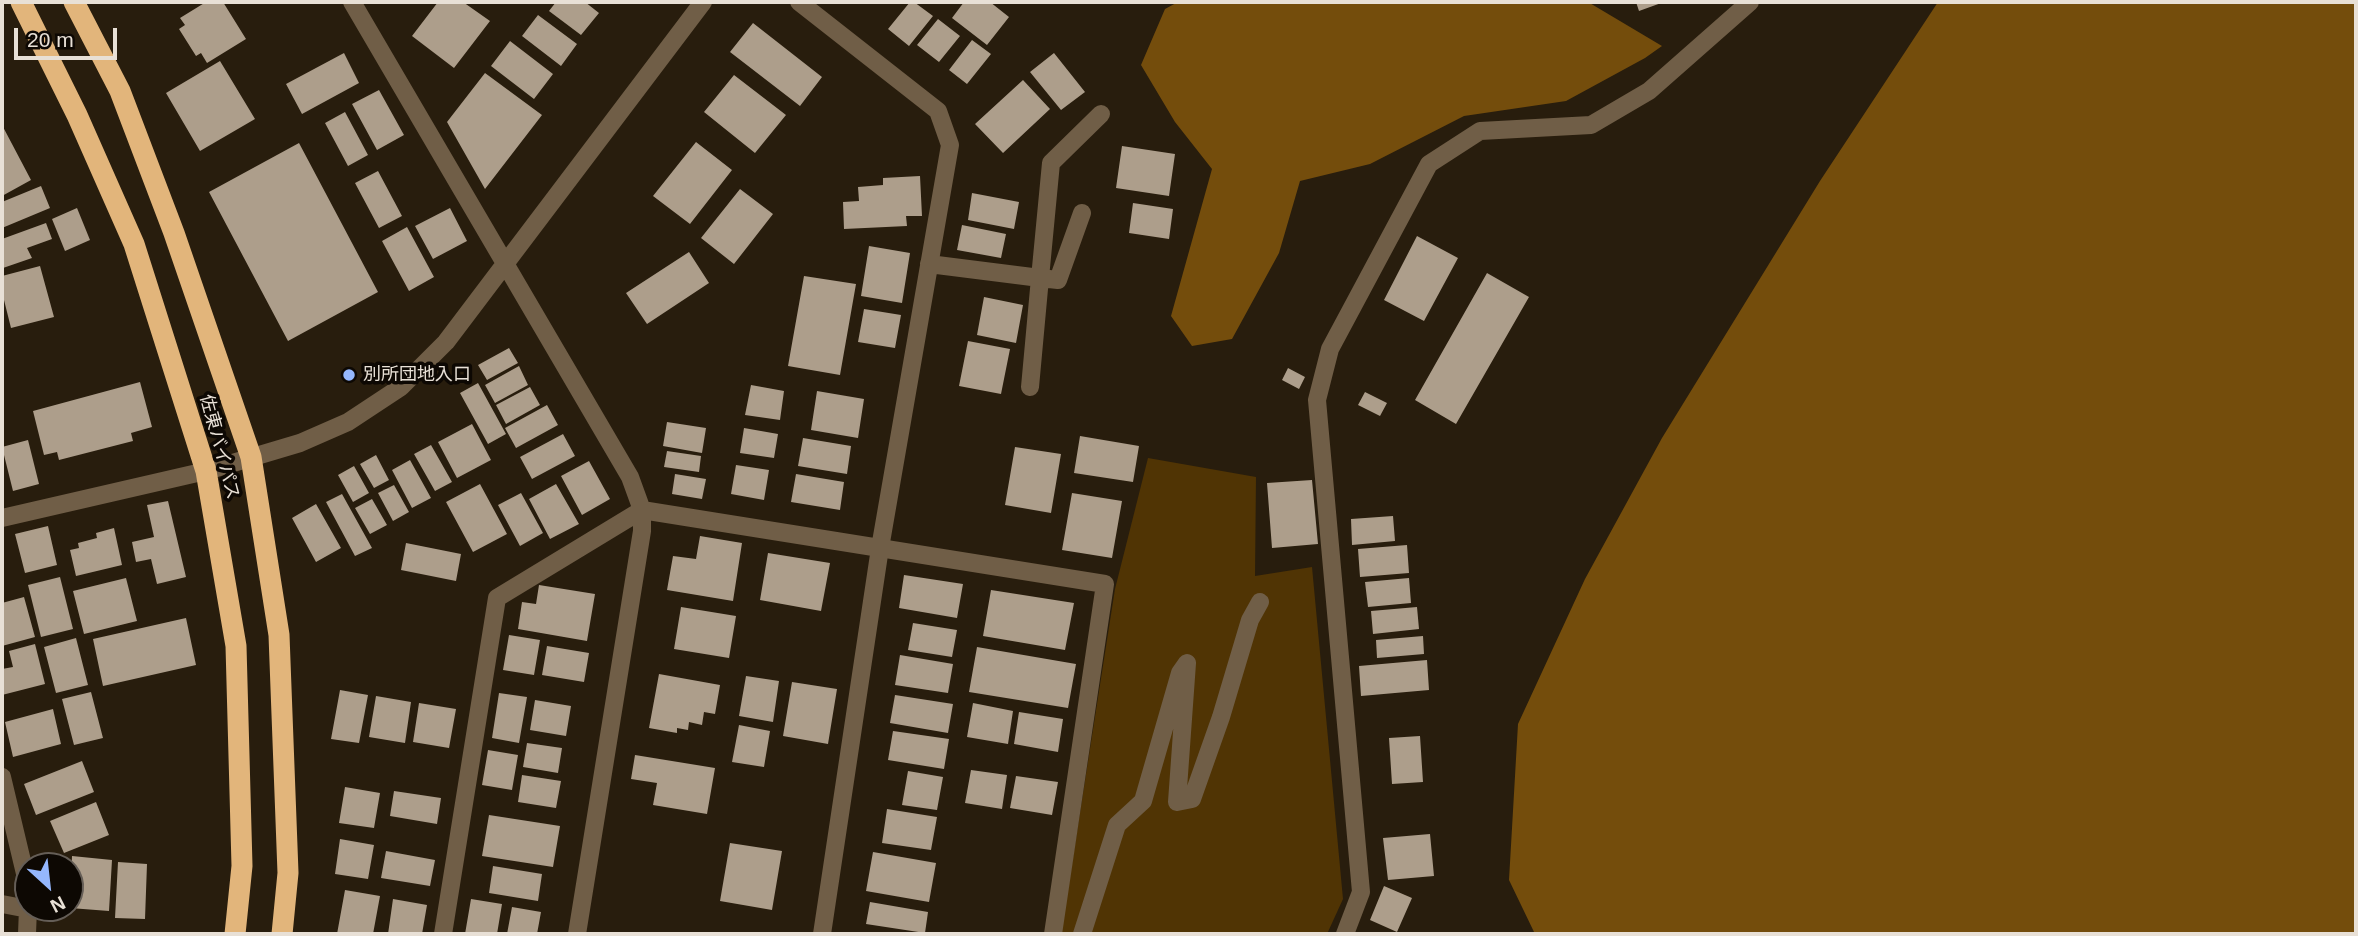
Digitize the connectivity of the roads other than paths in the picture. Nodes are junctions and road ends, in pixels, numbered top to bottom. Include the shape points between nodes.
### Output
1 (21, 2) edge
2 (74, 2) edge
3 (352, 2) edge
4 (703, 2) edge
5 (799, 2) edge
6 (1750, 2) edge
7 (1101, 114) dead end
8 (1082, 214) dead end
9 (929, 264) junction
10 (505, 265) junction
11 (1040, 278) junction
12 (1030, 387) dead end
13 (251, 457) junction
14 (206, 471) junction
15 (642, 510) junction
16 (2, 518) edge
17 (880, 548) junction
18 (1260, 602) dead end
19 (2, 776) edge
20 (19, 852) edge
21 (235, 934) edge
22 (282, 934) edge
23 (443, 934) edge
24 (577, 934) edge
25 (822, 934) edge
26 (1053, 934) edge
27 (1082, 934) edge
28 (1345, 934) edge

1 - 14 highway, 佐東バイパス via 134,244
2 - 13 highway, 佐東バイパス via 120,91
3 - 10 street
4 - 10 street
5 - 9 street via 938,111 950,145
6 - 28 street via 1649,92 1591,125 1480,131 1429,164 1330,349 1317,400 1361,892
7 - 11 street via 1051,163
8 - 11 street via 1058,280
9 - 11 street
9 - 17 street
10 - 13 street via 446,342 401,387 348,422
10 - 15 street via 629,477
11 - 12 street
13 - 14 street
13 - 22 highway, 佐東バイパス via 279,635 288,873
14 - 16 street
14 - 21 highway, 佐東バイパス via 236,646 242,866
15 - 17 street
15 - 23 street via 497,598
15 - 24 street
17 - 25 street
17 - 26 street via 1105,584
18 - 27 street via 1250,620 1192,799 1177,802 1187,663 1180,673 1143,801 1117,825
19 - 20 street

